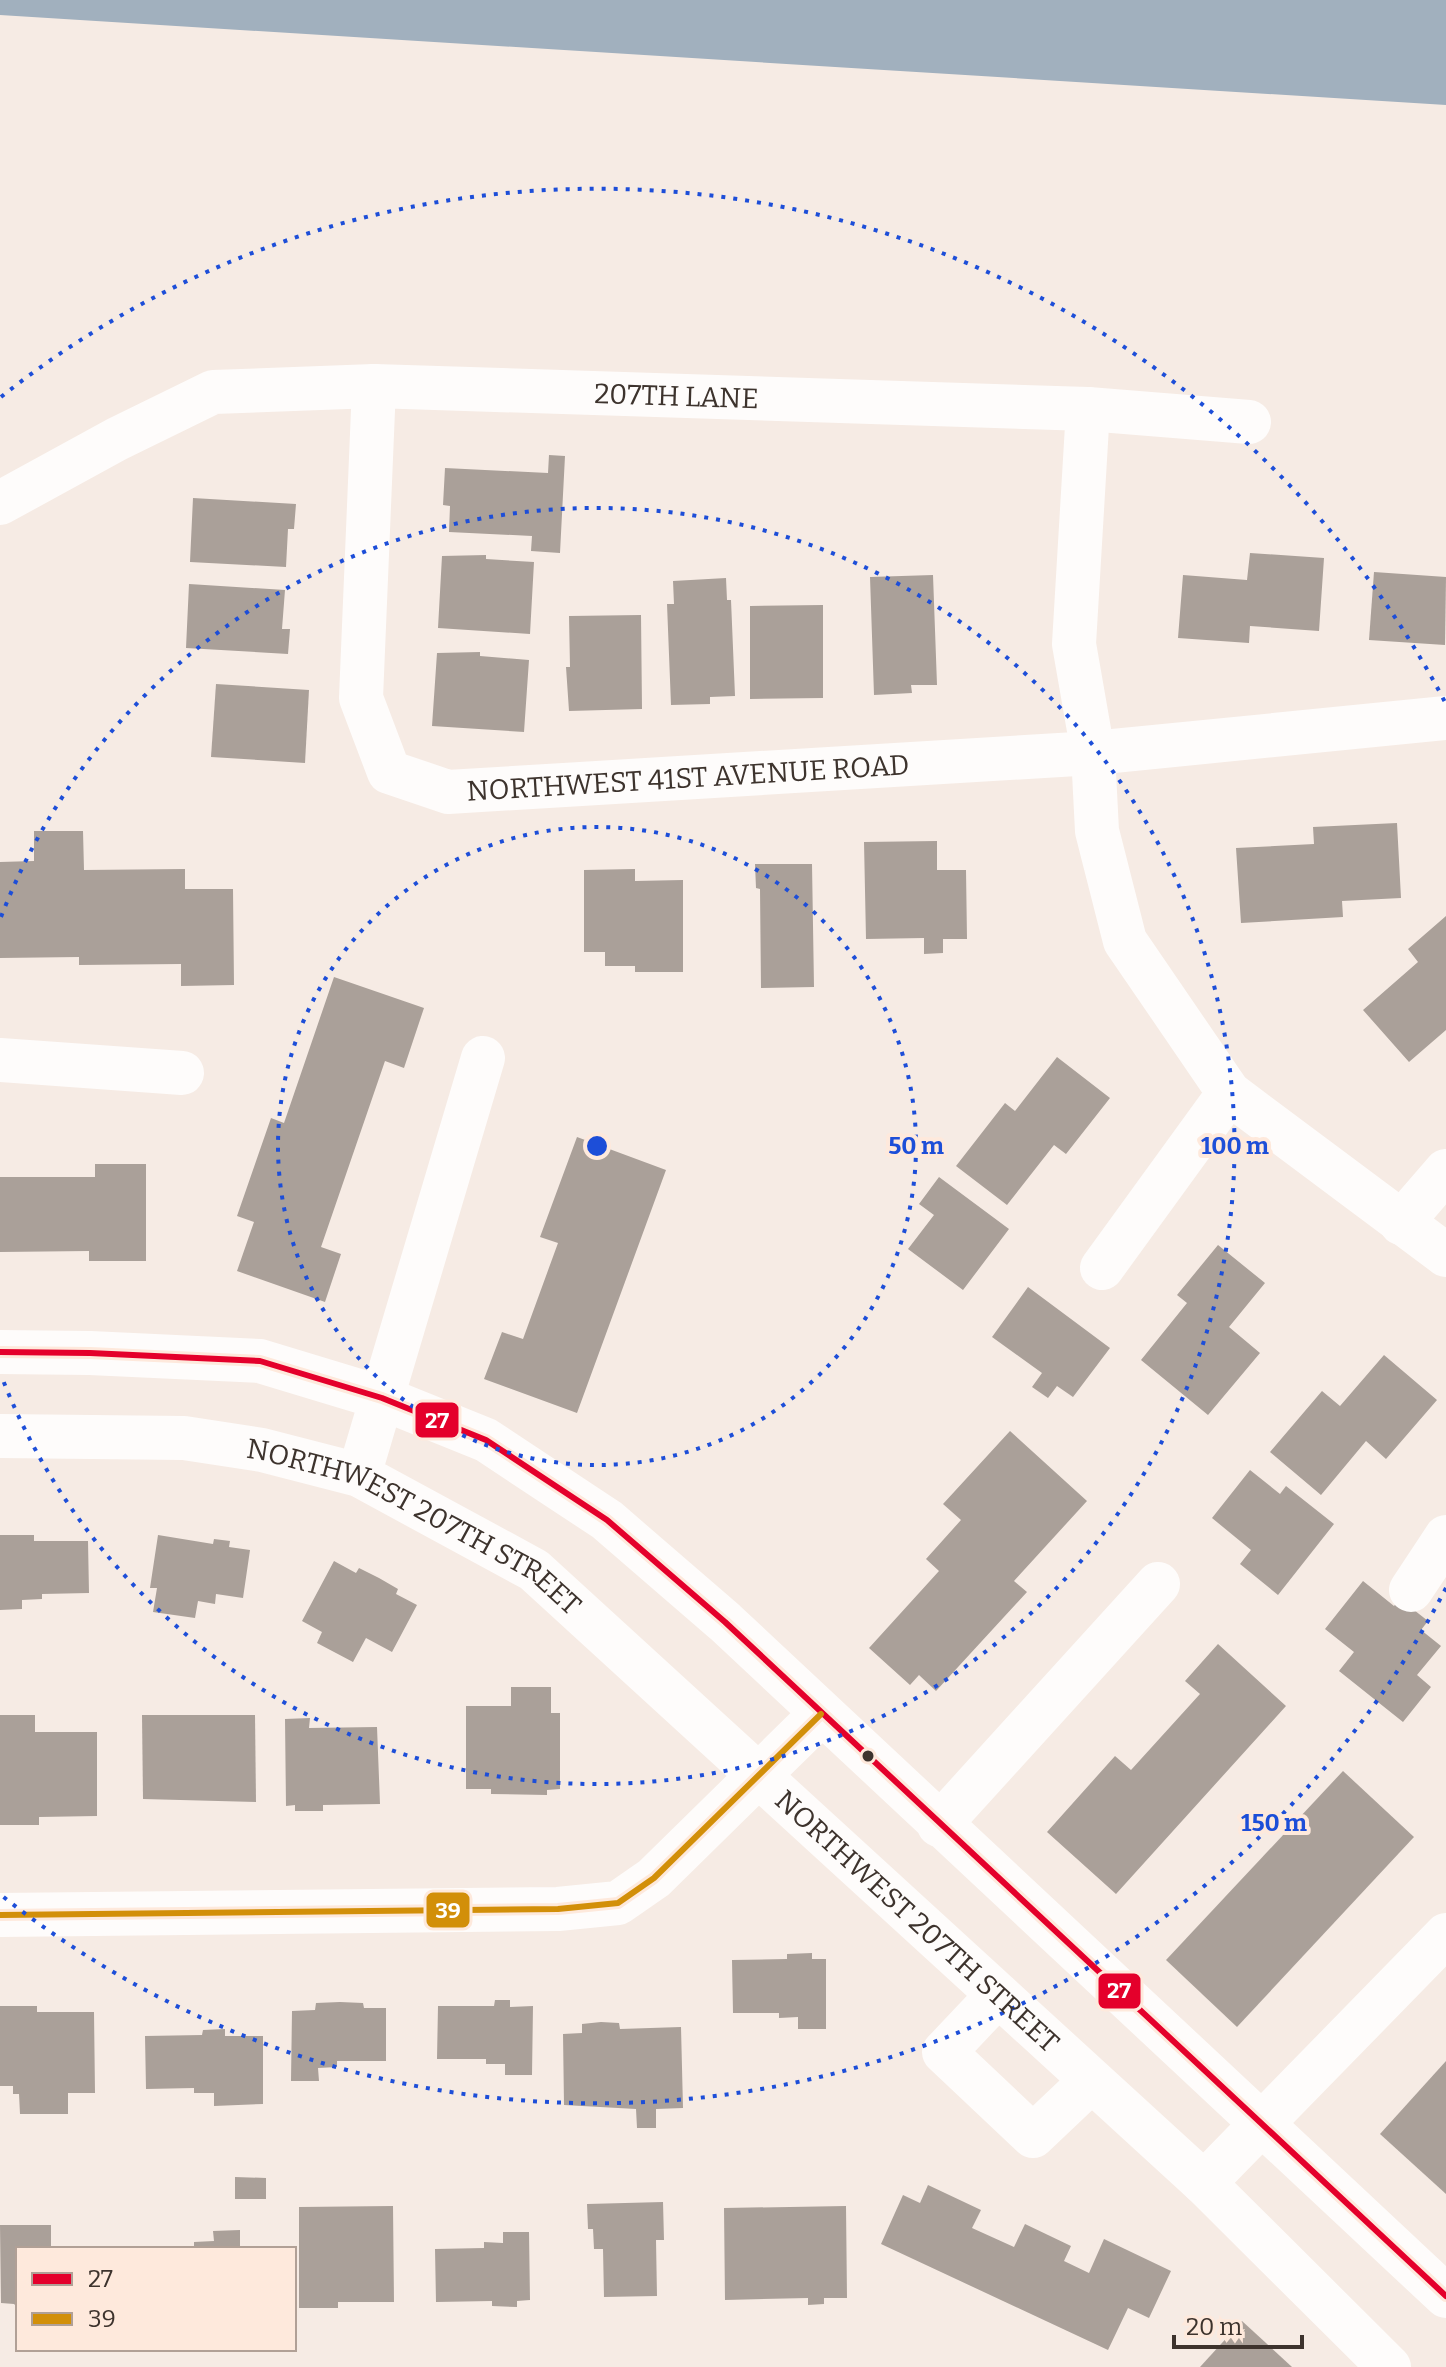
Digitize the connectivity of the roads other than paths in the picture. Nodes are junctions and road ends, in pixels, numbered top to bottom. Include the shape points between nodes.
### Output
1 (374, 386) junction
2 (1088, 409) junction
3 (1249, 422) dead end
4 (0, 503) edge
5 (1446, 718) edge
6 (1093, 753) junction
7 (483, 1058) dead end
8 (0, 1060) edge
9 (182, 1073) dead end
10 (1229, 1093) junction
11 (1446, 1171) edge
12 (1401, 1223) junction
13 (1446, 1255) edge
14 (1102, 1268) dead end
15 (0, 1352) edge
16 (382, 1398) junction
17 (0, 1436) edge
18 (359, 1475) junction
19 (1446, 1537) edge
20 (1158, 1584) dead end
21 (1411, 1590) dead end
22 (821, 1714) junction
23 (758, 1778) junction
24 (939, 1825) junction
25 (0, 1915) edge
26 (1446, 1935) edge
27 (998, 1995) junction
28 (1091, 2081) junction
29 (1260, 2126) junction
30 (1204, 2183) junction
31 (1446, 2296) edge
32 (1389, 2367) edge

1 - 2 street, 207TH LANE
1 - 4 street, 207TH LANE via 213,392
1 - 6 street, NORTHWEST 41ST AVENUE ROAD via 361,698 389,772 448,792
2 - 3 street, 207TH LANE
2 - 6 street via 1074,644
5 - 6 street, NORTHWEST 41ST AVENUE ROAD
6 - 10 street via 1097,831 1125,941
7 - 16 street
8 - 9 street
10 - 12 street
10 - 14 street
11 - 12 street
12 - 13 street
15 - 16 street via 260,1361
16 - 18 street
16 - 22 street via 486,1440 607,1520
17 - 18 street, NORTHWEST 207TH STREET via 184,1438 262,1450
18 - 23 street, NORTHWEST 207TH STREET via 534,1570
19 - 21 street
20 - 24 street
22 - 23 street
22 - 24 street
23 - 25 street via 654,1878 618,1903 558,1909
23 - 27 street, NORTHWEST 207TH STREET
24 - 29 street
26 - 29 street
27 - 28 street, NORTHWEST 207TH STREET
27 - 28 street via 944,2052 1033,2136
28 - 30 street, NORTHWEST 207TH STREET
29 - 30 street
29 - 31 street
30 - 32 street, NORTHWEST 207TH STREET

